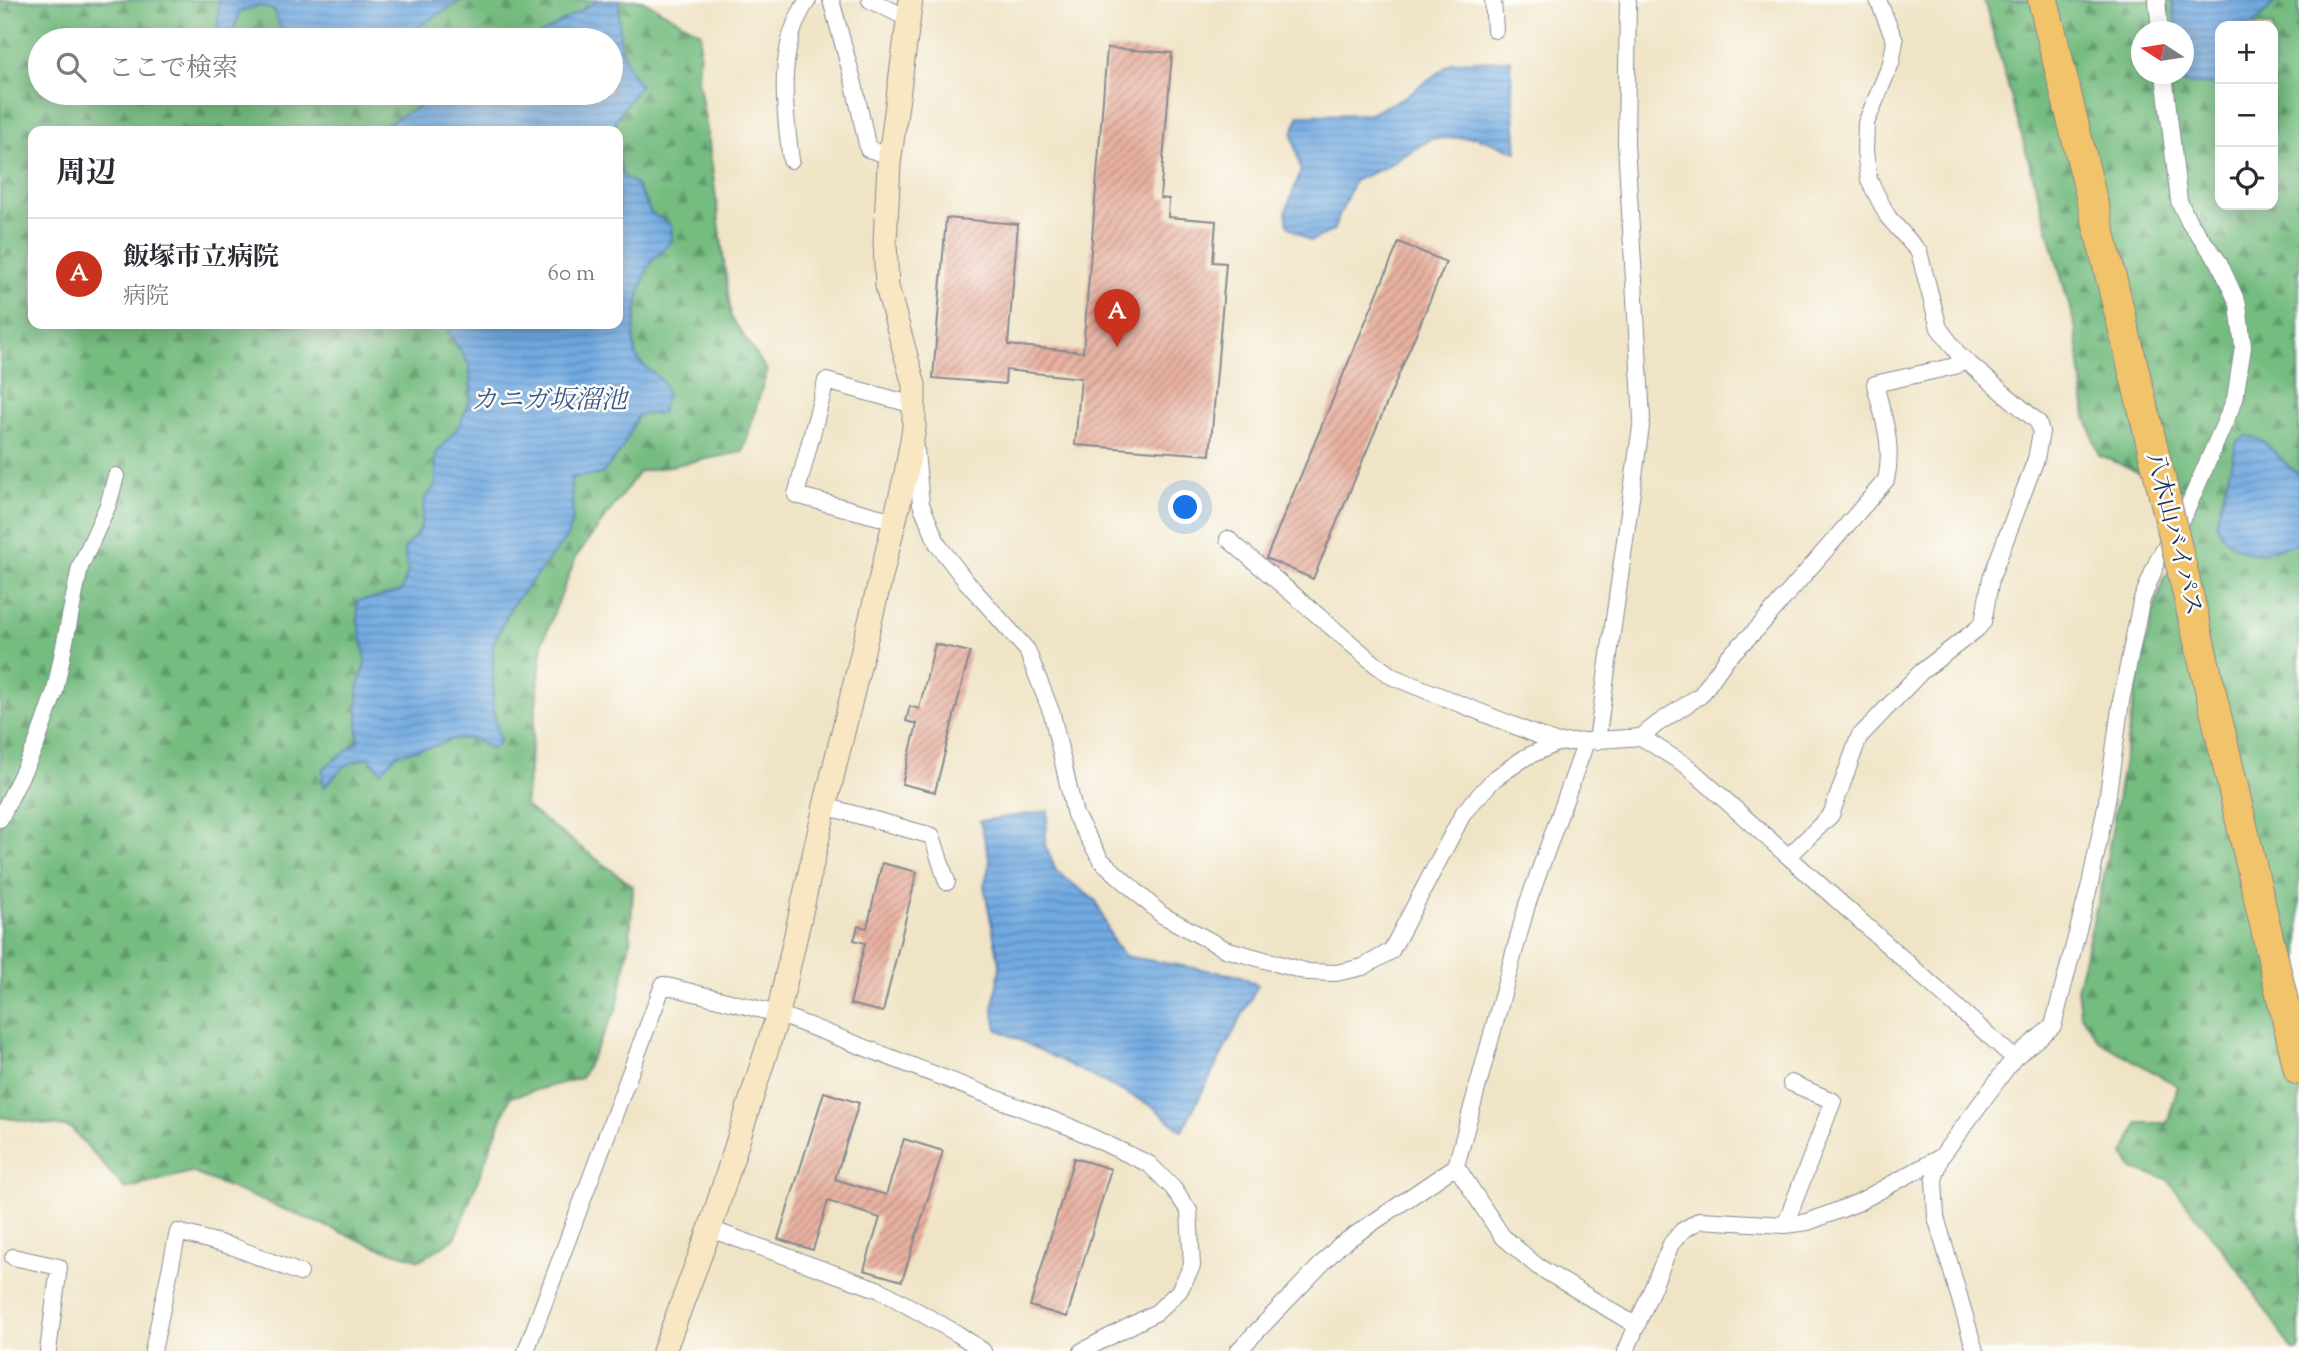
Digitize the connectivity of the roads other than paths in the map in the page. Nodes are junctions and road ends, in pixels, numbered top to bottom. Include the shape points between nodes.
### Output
1 (808, 0) edge
2 (831, 0) edge
3 (870, 0) edge
4 (1493, 0) edge
5 (1628, 0) edge
6 (1878, 0) edge
7 (2043, 0) edge
8 (2157, 0) edge
9 (910, 10) edge
10 (2159, 21) edge
11 (1495, 30) dead end
12 (2165, 84) edge
13 (890, 156) junction
14 (791, 160) dead end
15 (1963, 359) junction
16 (914, 405) junction
17 (914, 428) junction
18 (116, 475) dead end
19 (894, 521) junction
20 (1228, 539) dead end
21 (1641, 737) junction
22 (1591, 742) junction
23 (1557, 743) junction
24 (825, 806) junction
25 (0, 819) edge
26 (1789, 856) junction
27 (947, 882) dead end
28 (778, 1014) junction
29 (2014, 1058) junction
30 (2299, 1070) edge
31 (1791, 1083) dead end
32 (1941, 1157) junction
33 (1456, 1166) junction
34 (1785, 1226) junction
35 (710, 1229) junction
36 (13, 1257) dead end
37 (300, 1273) dead end
38 (1637, 1326) junction
39 (48, 1351) edge
40 (153, 1351) edge
41 (526, 1351) edge
42 (664, 1351) edge
43 (983, 1351) edge
44 (1083, 1351) edge
45 (1238, 1351) edge
46 (1626, 1351) edge
47 (1975, 1351) edge

1 - 14 street via 790,34 787,60 785,98
2 - 13 street via 868,149
3 - 9 street
4 - 11 street
5 - 22 street via 1626,143 1642,419
6 - 15 street via 1895,41 1867,123 1869,180 1888,217 1919,252 1939,328
7 - 30 highway, 八木山バイパス, bridge
8 - 10 street
9 - 13 street
12 - 29 street via 2179,201 2219,262 2238,304 2243,347 2235,399 2141,601 2102,825 2053,1026
13 - 16 street via 887,287 914,385
15 - 21 street via 1955,366 1875,384 1889,443 1886,480 1727,658 1701,695
15 - 26 street via 2038,422 2041,432 2036,459 1991,578 1983,622 1922,672 1859,737 1831,815
16 - 17 street
16 - 19 street via 826,381 796,495
17 - 19 street
17 - 23 street via 921,504 937,545 1027,650 1052,715 1075,815 1101,860 1162,915 1225,949 1308,972 1336,973 1363,967 1391,951 1465,812 1494,779
18 - 25 street via 80,567 55,691 36,745
19 - 24 street
20 - 23 street via 1393,677
21 - 22 street
21 - 26 street via 1687,766
22 - 23 street
22 - 33 street via 1527,905
24 - 27 street via 932,836
24 - 28 street
26 - 29 street
28 - 35 street
28 - 41 street via 663,985
28 - 44 street via 1068,1126 1149,1164 1173,1188 1189,1211 1192,1240 1192,1266 1179,1291 1157,1312
29 - 32 street
31 - 34 street via 1833,1101
32 - 34 street via 1857,1203
32 - 47 street via 1934,1180 1936,1217
33 - 38 street via 1503,1236 1537,1266
33 - 45 street via 1340,1245
34 - 38 street via 1700,1220 1682,1231 1671,1244
35 - 42 street
35 - 43 street via 880,1290
36 - 39 street via 59,1267
37 - 40 street via 234,1247 178,1232
38 - 46 street

